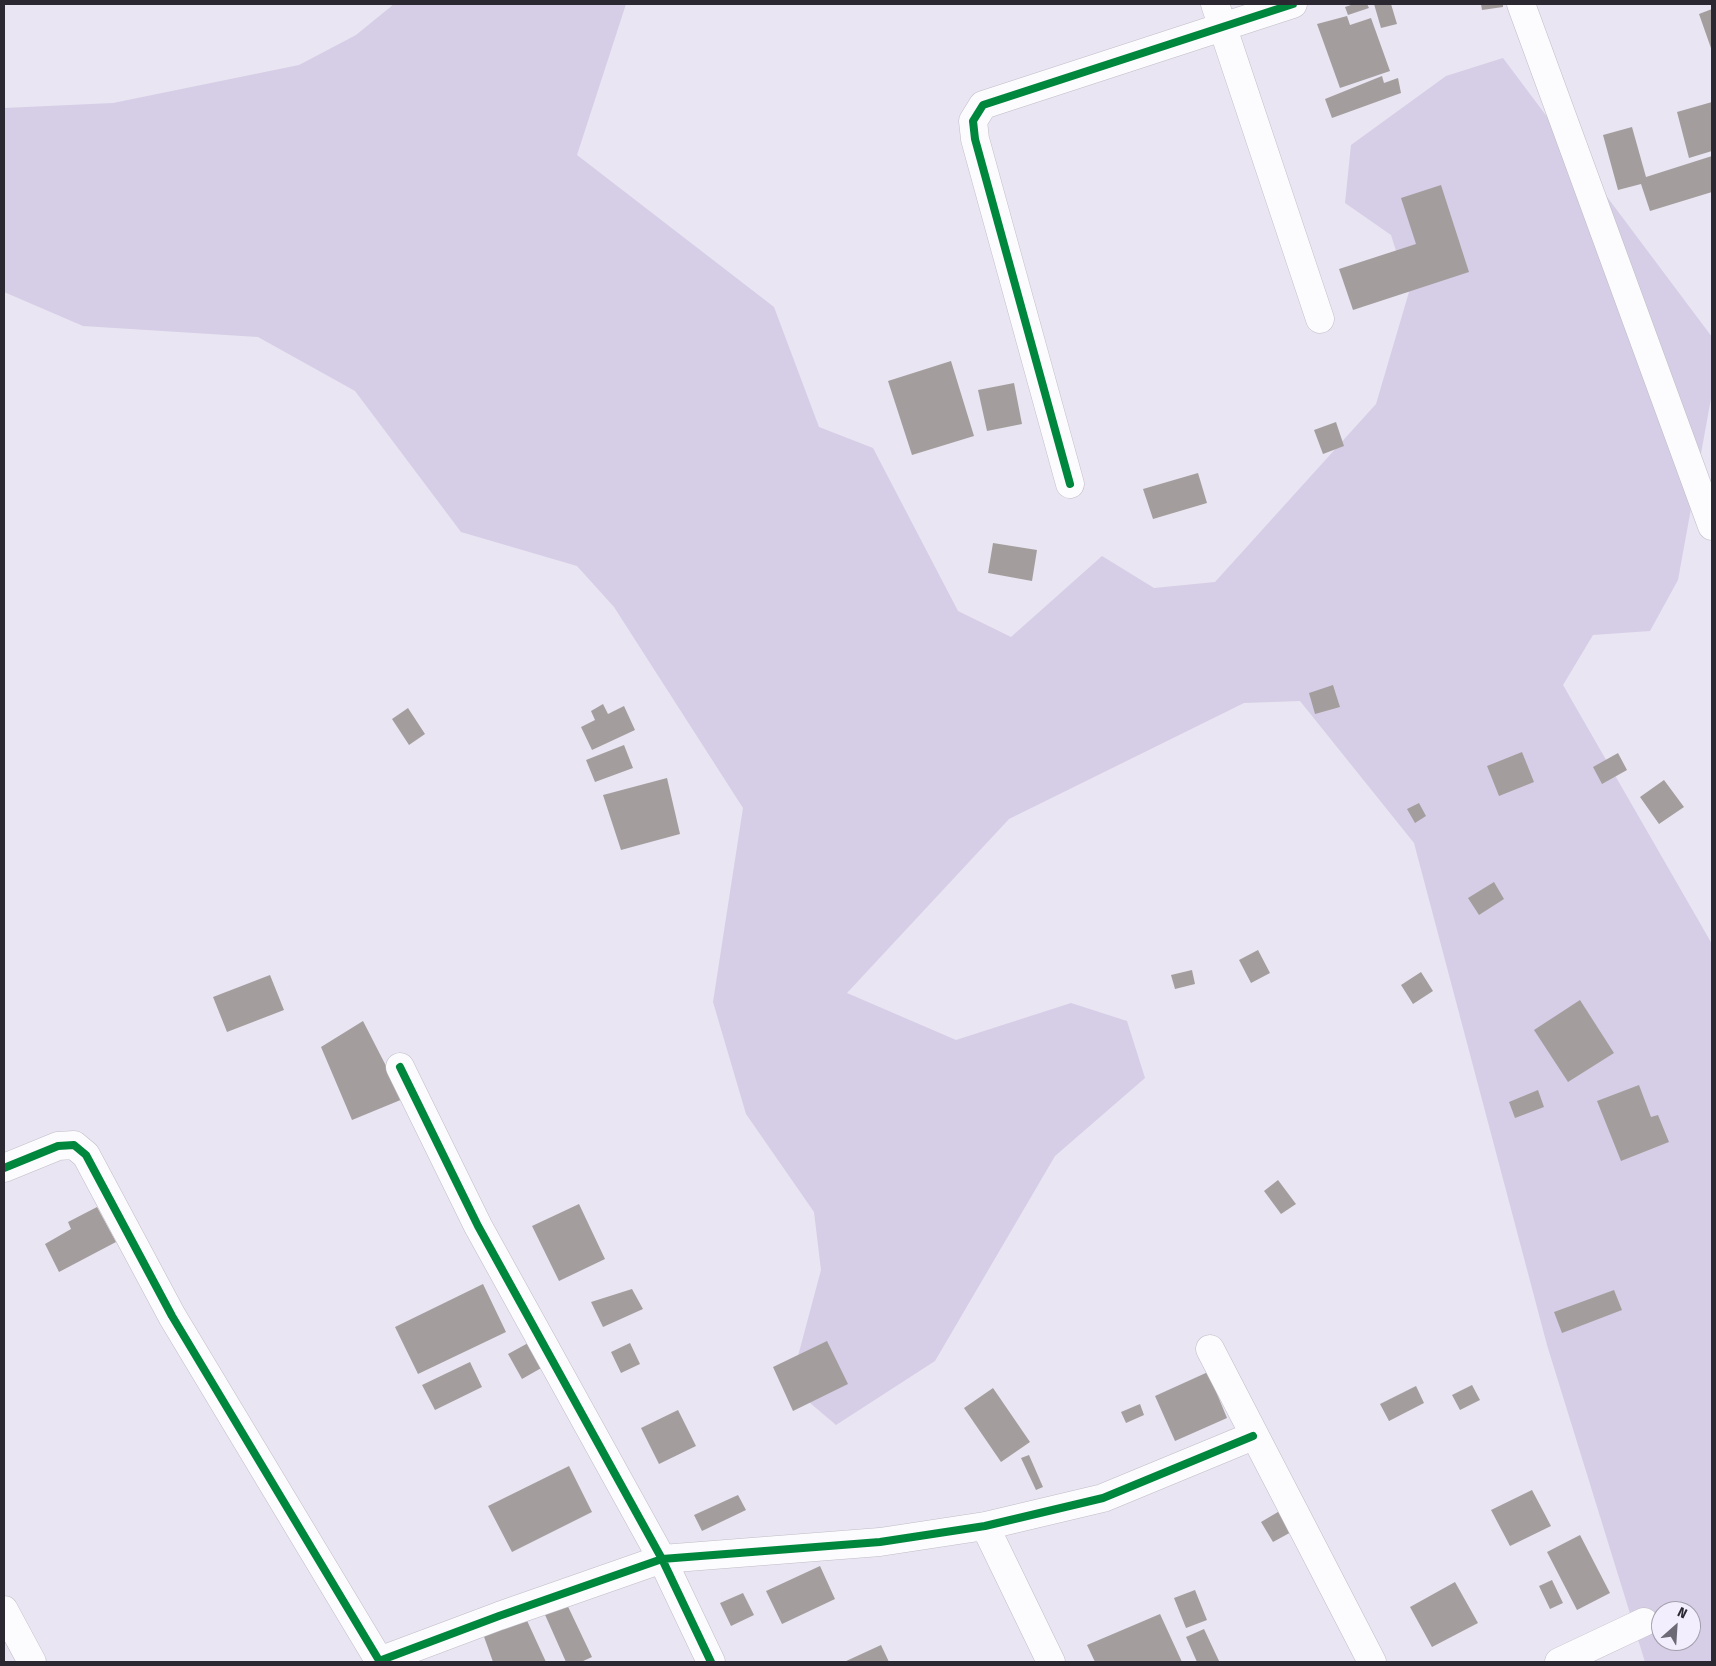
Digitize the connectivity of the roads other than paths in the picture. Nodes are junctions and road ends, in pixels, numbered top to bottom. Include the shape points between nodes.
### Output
1 (1293, 4) edge
2 (1522, 4) edge
3 (1219, 15) edge
4 (1320, 319) dead end
5 (1070, 484) dead end
6 (1712, 526) edge
7 (400, 1067) dead end
8 (4, 1168) edge
9 (1210, 1349) dead end
10 (1253, 1436) junction
11 (985, 1526) junction
12 (662, 1559) junction
13 (4, 1610) edge
14 (1644, 1622) dead end
15 (32, 1662) edge
16 (380, 1662) edge
17 (711, 1662) edge
18 (1051, 1662) edge
19 (1372, 1662) edge
20 (1560, 1662) edge

1 - 3 street
2 - 6 street
3 - 4 street
3 - 5 street via 983,105 973,121 975,139
7 - 12 street via 478,1226
8 - 16 street via 58,1146 74,1145 86,1155 172,1316
9 - 10 street
10 - 11 street via 1103,1498
10 - 19 street
11 - 12 street via 880,1542
11 - 18 street
12 - 16 street
12 - 17 street
13 - 15 street
14 - 20 street

